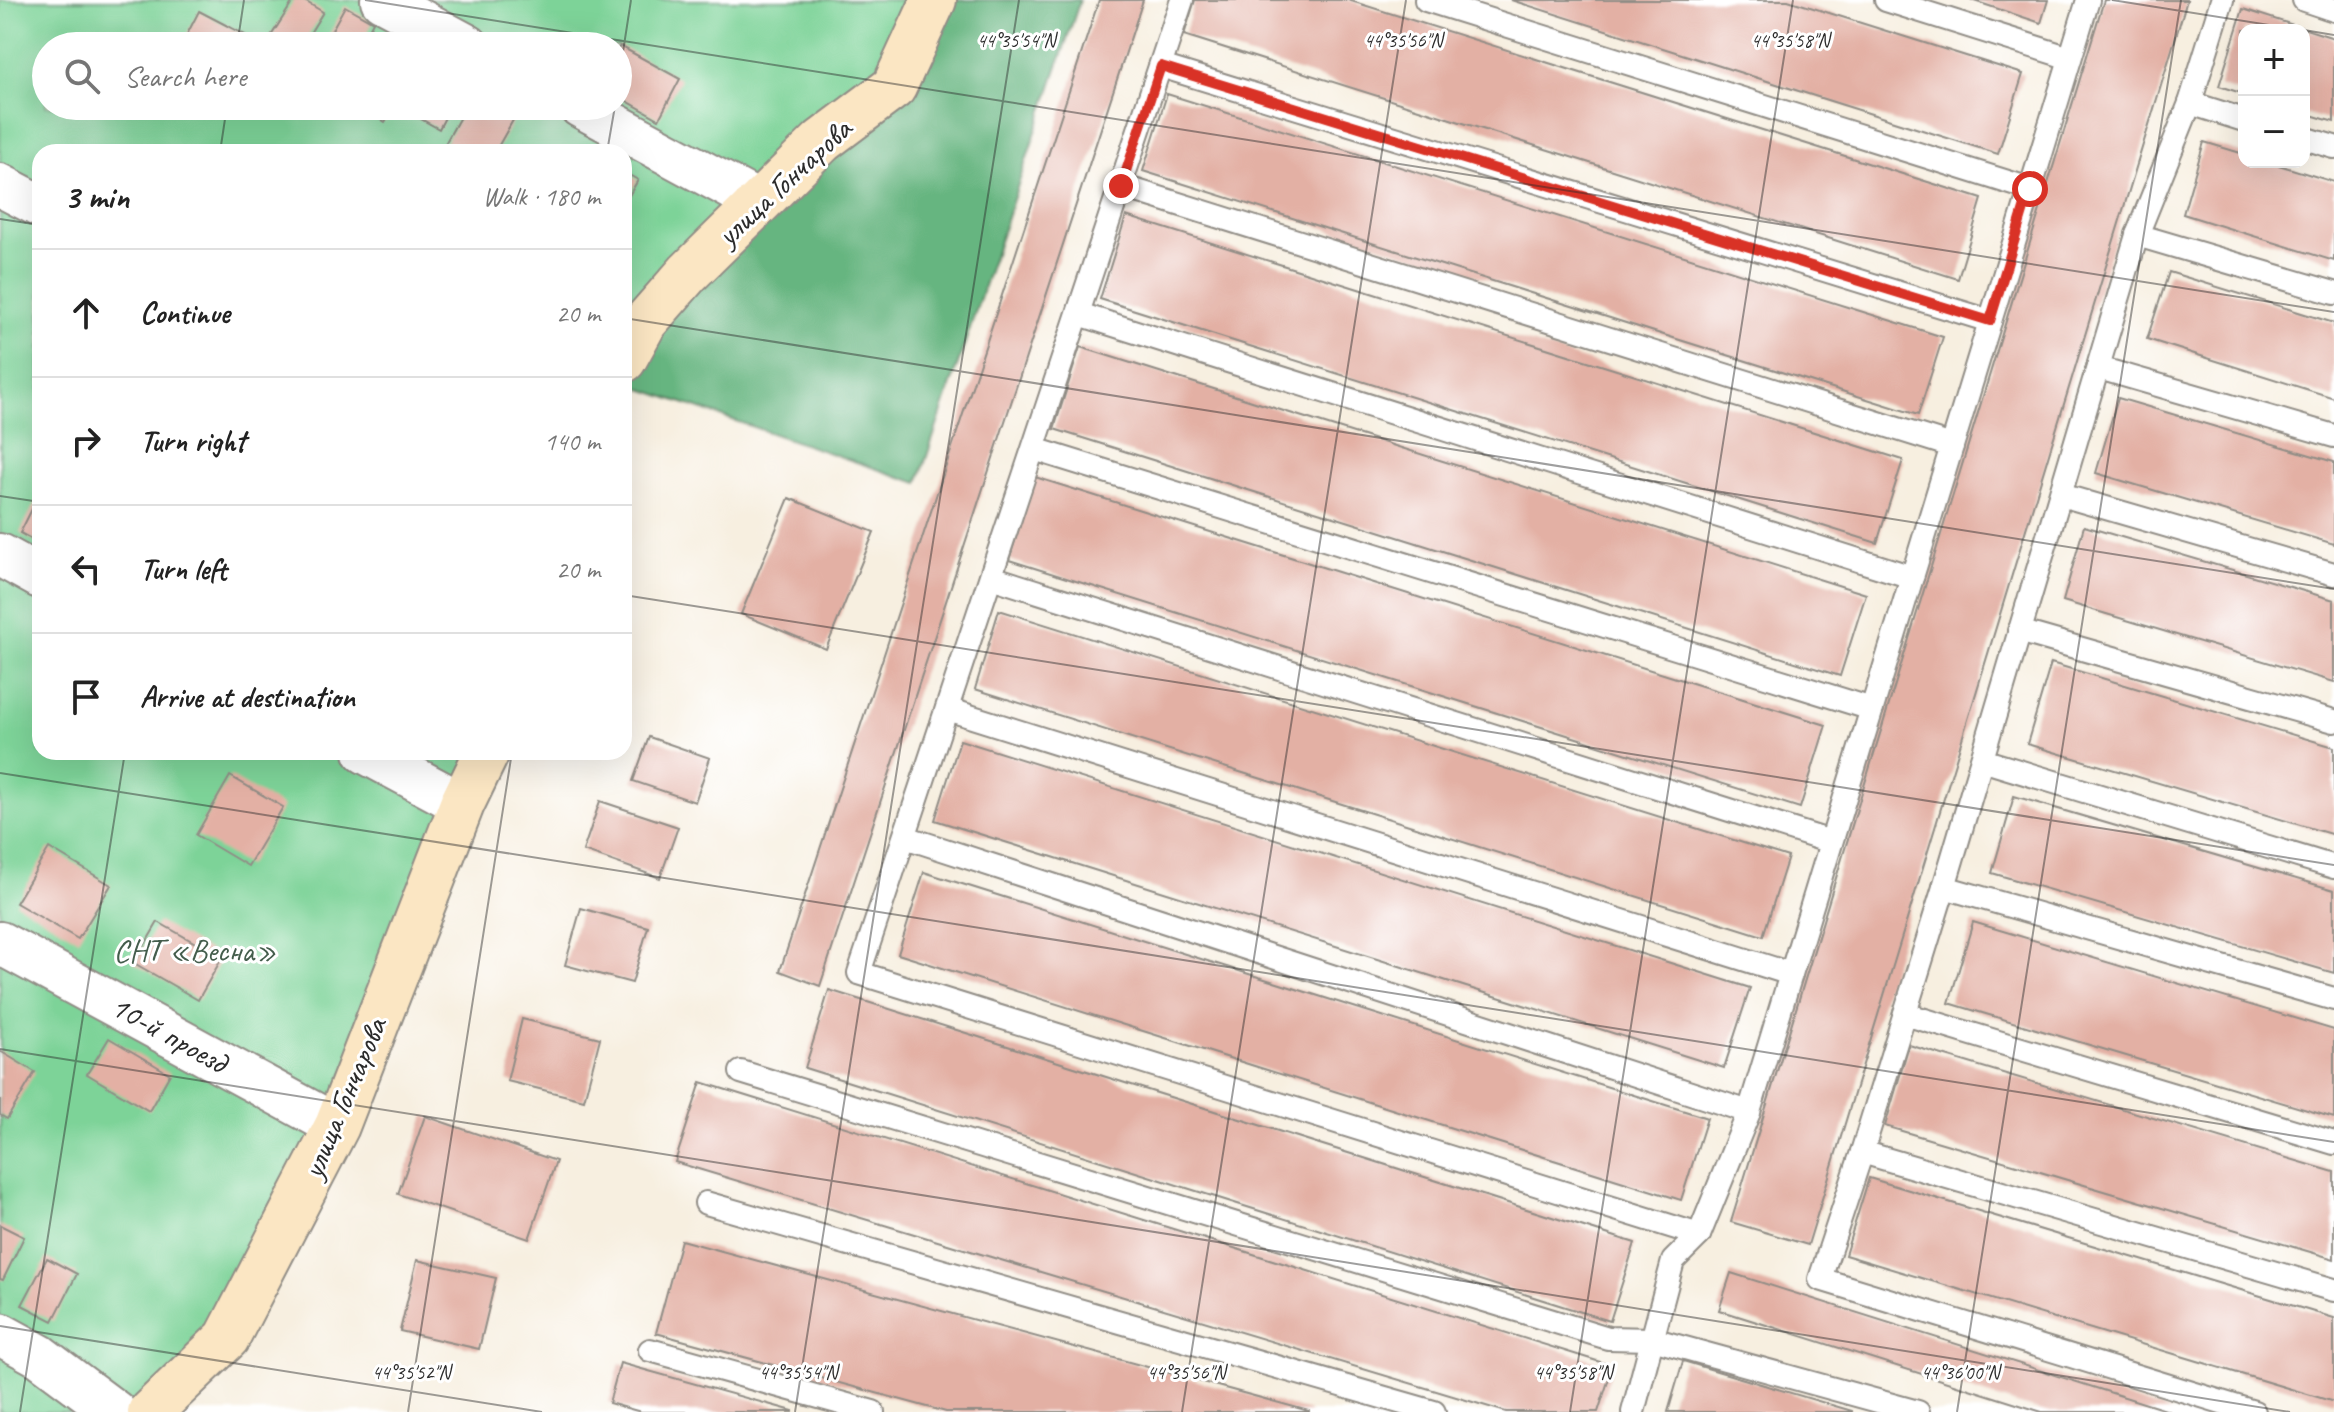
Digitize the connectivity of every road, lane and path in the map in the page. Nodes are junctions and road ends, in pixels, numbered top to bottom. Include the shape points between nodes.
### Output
1 (382, 0) edge
2 (934, 0) edge
3 (1182, 0) edge
4 (1426, 0) edge
5 (1886, 0) edge
6 (2088, 0) edge
7 (2222, 0) edge
8 (2304, 0) edge
9 (2334, 10) edge
10 (442, 32) edge
11 (2070, 58) junction
12 (1161, 66) junction
13 (2190, 103) junction
14 (2238, 118) edge
15 (606, 120) edge
16 (2310, 140) edge
17 (2334, 147) edge
18 (0, 185) edge
19 (1121, 186) junction
20 (2030, 189) junction
21 (32, 202) edge
22 (758, 202) junction
23 (2137, 235) junction
24 (2334, 293) edge
25 (1079, 314) junction
26 (1990, 321) junction
27 (632, 346) edge
28 (2099, 368) junction
29 (2334, 436) edge
30 (1952, 446) junction
31 (1034, 449) junction
32 (2061, 495) junction
33 (0, 555) edge
34 (32, 573) edge
35 (2334, 574) edge
36 (991, 577) junction
37 (1912, 577) junction
38 (2019, 631) junction
39 (947, 709) junction
40 (1872, 709) junction
41 (2334, 721) edge
42 (380, 760) edge
43 (483, 760) edge
44 (1982, 760) junction
45 (462, 804) junction
46 (905, 837) junction
47 (1831, 842) junction
48 (2334, 867) edge
49 (1944, 887) junction
50 (0, 943) edge
51 (1791, 974) junction
52 (2334, 999) edge
53 (1905, 1014) junction
54 (741, 1072) dead end
55 (1749, 1112) junction
56 (337, 1126) junction
57 (2334, 1143) edge
58 (1862, 1152) junction
59 (706, 1203) dead end
60 (1699, 1235) junction
61 (2334, 1290) edge
62 (0, 1334) edge
63 (1652, 1339) junction
64 (650, 1350) dead end
65 (115, 1412) edge
66 (150, 1412) edge
67 (873, 1412) edge
68 (1434, 1412) edge
69 (1633, 1412) edge
70 (1918, 1412) edge
71 (2254, 1412) edge

1 - 10 street
2 - 22 street, улица Гончарова via 894,87 822,141
3 - 12 lane
4 - 20 lane
5 - 11 lane
6 - 11 lane
7 - 13 lane
8 - 9 lane
11 - 20 lane
12 - 19 lane
12 - 26 lane
13 - 14 lane
13 - 23 lane
15 - 22 street
16 - 17 lane
18 - 21 street
19 - 25 lane
19 - 30 lane
20 - 26 lane
22 - 27 street, улица Гончарова via 688,273 645,322
23 - 24 lane
23 - 28 lane
25 - 31 lane
25 - 37 lane
26 - 30 lane
28 - 29 lane
28 - 32 lane
30 - 37 lane
31 - 36 lane
31 - 40 lane
32 - 35 lane
32 - 38 lane
33 - 34 street
36 - 39 lane
36 - 47 lane
37 - 40 lane
38 - 41 lane
38 - 44 lane
39 - 46 lane
39 - 51 lane
40 - 47 lane
42 - 45 street
43 - 45 street, улица Гончарова
44 - 48 lane
44 - 49 lane
45 - 56 street, улица Гончарова
46 - 55 lane
46 - 60 lane via 859,973
47 - 51 lane
49 - 52 lane
49 - 53 lane
50 - 56 street, 10-й проезд
51 - 55 lane
53 - 57 lane
53 - 58 lane
54 - 63 lane via 1608,1338
55 - 60 lane
56 - 66 street, улица Гончарова via 227,1338
58 - 61 lane
58 - 71 lane via 1820,1279
59 - 68 lane
60 - 63 lane via 1673,1261
62 - 65 street via 40,1356
63 - 69 lane
63 - 70 lane
64 - 67 lane

